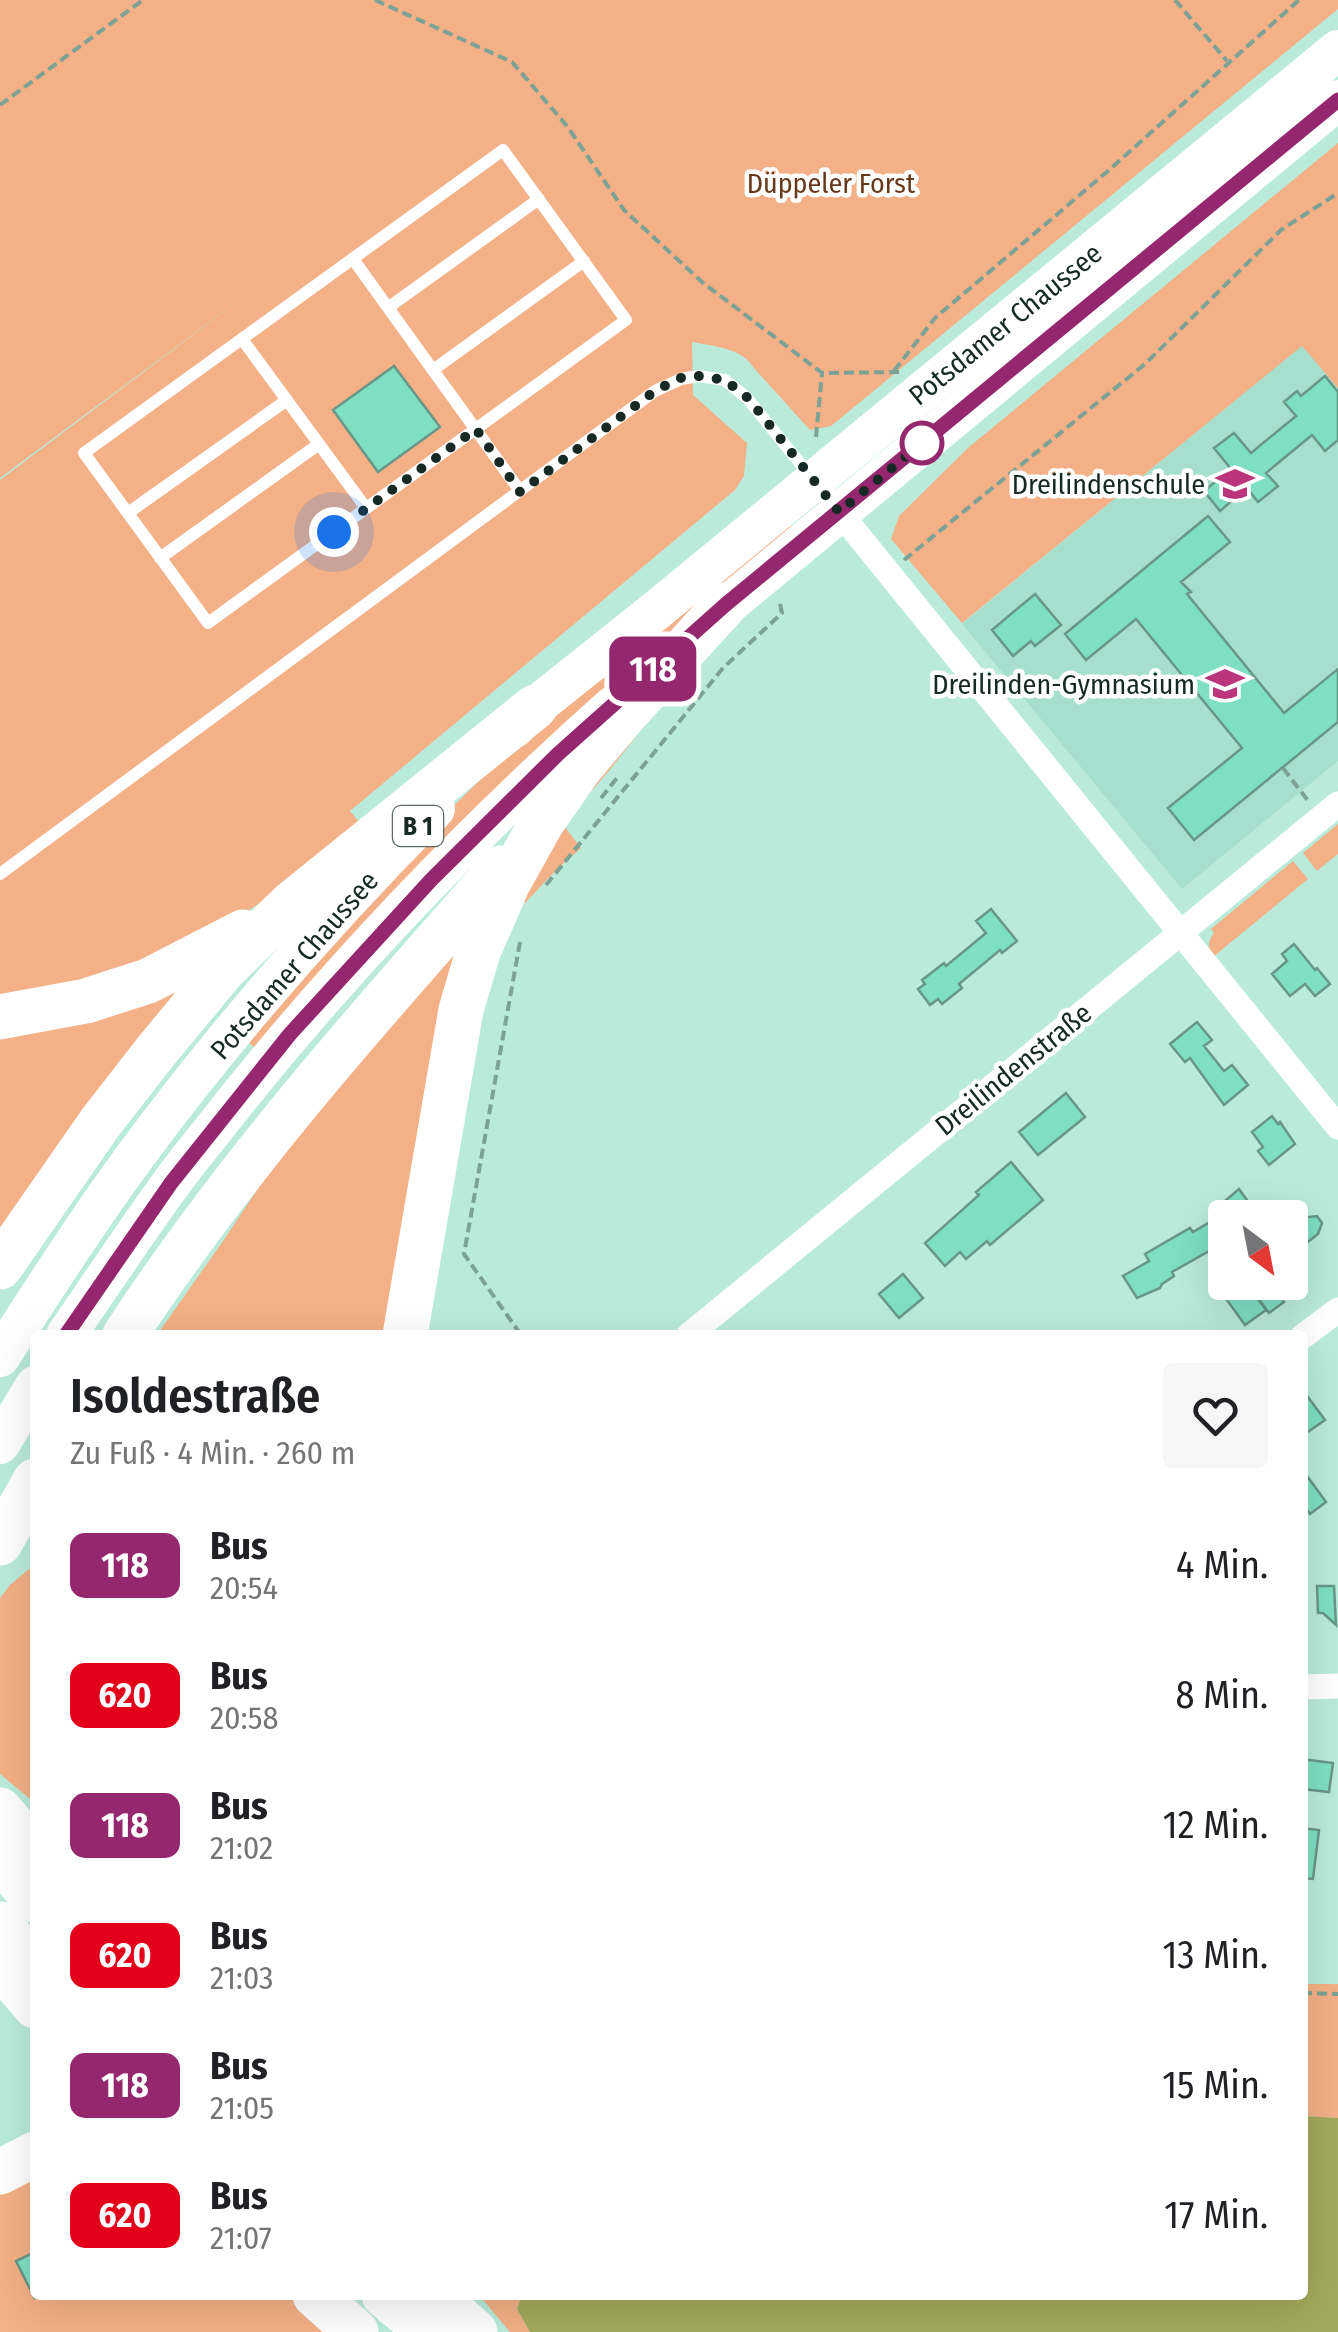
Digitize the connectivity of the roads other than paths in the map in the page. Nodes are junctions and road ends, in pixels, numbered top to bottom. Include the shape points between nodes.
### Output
1 (1338, 50) edge
2 (1338, 100) edge
3 (539, 200) junction
4 (353, 259) junction
5 (584, 261) junction
6 (389, 307) junction
7 (242, 339) junction
8 (434, 370) junction
9 (286, 400) junction
10 (476, 429) junction
11 (320, 444) junction
12 (814, 480) junction
13 (520, 492) junction
14 (366, 508) junction
15 (839, 512) junction
16 (128, 513) junction
17 (160, 558) junction
18 (725, 605) junction
19 (535, 707) junction
20 (1330, 810) edge
21 (542, 822) junction
22 (0, 874) edge
23 (292, 903) junction
24 (1180, 933) junction
25 (0, 1017) edge
26 (1338, 1127) edge
27 (0, 1267) edge
28 (1338, 1310) edge
29 (69, 1330) edge
30 (129, 1330) edge
31 (406, 1330) edge
32 (694, 1330) edge
33 (1308, 1332) edge
34 (0, 1357) edge
35 (30, 1394) edge
36 (0, 1444) edge
37 (30, 1490) edge
38 (0, 1543) edge
39 (30, 1544) edge
40 (0, 1570) edge
41 (1338, 1686) edge
42 (1308, 1687) edge
43 (0, 1791) edge
44 (0, 1810) edge
45 (30, 1813) edge
46 (30, 1845) edge
47 (0, 1858) edge
48 (30, 1894) edge
49 (0, 1924) edge
50 (30, 1961) edge
51 (0, 1965) edge
52 (30, 2000) edge
53 (30, 2157) edge
54 (0, 2172) edge
55 (321, 2300) edge
56 (390, 2300) edge
57 (440, 2300) edge
58 (356, 2332) edge
59 (428, 2332) edge
60 (475, 2332) edge

1 - 12 main road, Potsdamer Chaussee / B 1
2 - 15 main road, Potsdamer Chaussee / B 1
3 - 4 lane via 503,150
3 - 5 lane
3 - 6 lane
4 - 6 lane
4 - 7 lane
5 - 8 lane
5 - 10 lane via 626,320
6 - 8 lane
7 - 9 lane
7 - 16 lane via 84,453
8 - 10 lane
9 - 11 lane
9 - 16 lane
10 - 13 lane
10 - 14 lane
11 - 14 lane
11 - 17 lane
12 - 13 lane via 748,398 725,380 698,376 655,391
12 - 15 street
12 - 19 main road, Potsdamer Chaussee / B 1
13 - 22 lane
14 - 17 lane via 208,623
15 - 18 main road, Potsdamer Chaussee / B 1
15 - 24 street
16 - 17 lane
18 - 21 highway via 603,740
18 - 29 main road, Potsdamer Chaussee / B 1 via 558,754 348,968 171,1183
19 - 23 highway
19 - 34 main road, Potsdamer Chaussee / B 1 via 396,848 212,1058 96,1211
20 - 24 street, Dreilindenstraße
21 - 30 highway via 237,1176
21 - 31 highway via 478,952 461,1010
23 - 25 highway via 148,982
23 - 27 highway via 224,969 156,1051
24 - 26 street
24 - 32 street, Dreilindenstraße
28 - 33 street
35 - 36 main road
37 - 38 highway
39 - 40 highway
41 - 42 street
43 - 45 highway
44 - 46 highway
47 - 48 highway
49 - 50 highway
51 - 52 highway
53 - 54 highway
55 - 58 highway
56 - 59 highway
57 - 60 highway

